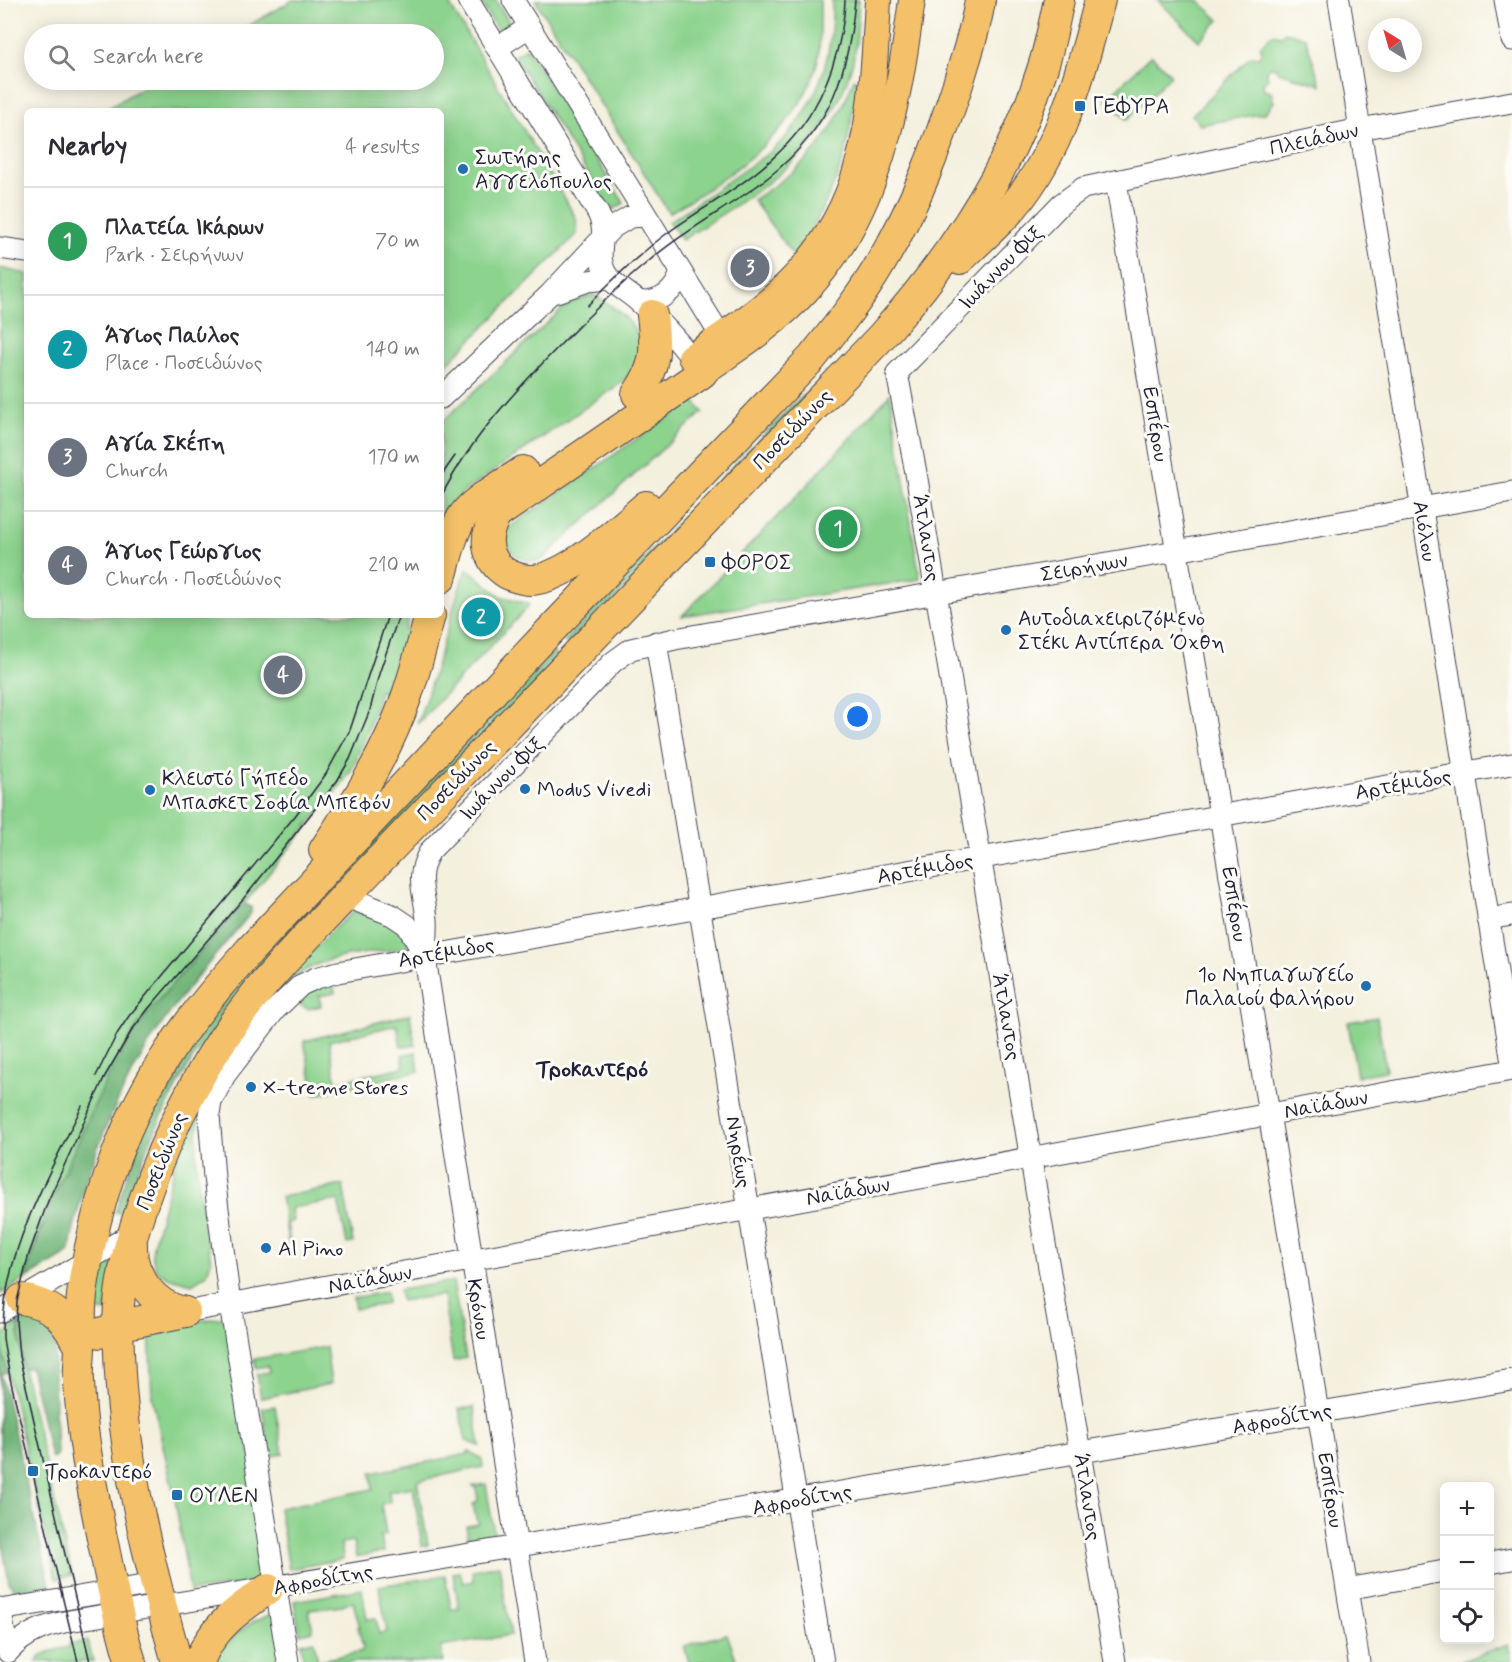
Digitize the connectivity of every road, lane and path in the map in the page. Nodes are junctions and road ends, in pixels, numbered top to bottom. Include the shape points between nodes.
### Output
1 (468, 0) edge
2 (513, 0) edge
3 (878, 0) edge
4 (912, 0) edge
5 (1100, 0) edge
6 (1339, 0) edge
7 (1505, 0) edge
8 (980, 2) edge
9 (1058, 6) edge
10 (529, 27) junction
11 (1512, 40) edge
12 (497, 48) junction
13 (1512, 102) edge
14 (1360, 129) junction
15 (1116, 181) junction
16 (646, 216) junction
17 (604, 236) junction
18 (0, 249) edge
19 (24, 252) edge
20 (681, 272) junction
21 (610, 279) junction
22 (550, 294) junction
23 (646, 308) junction
24 (726, 344) junction
25 (812, 358) junction
26 (858, 360) junction
27 (696, 365) junction
28 (897, 373) joint
29 (637, 394) junction
30 (444, 395) edge
31 (1512, 492) edge
32 (1422, 508) junction
33 (1177, 551) junction
34 (444, 568) edge
35 (936, 593) junction
36 (429, 618) edge
37 (656, 642) junction
38 (1512, 764) edge
39 (1465, 773) junction
40 (1220, 816) junction
41 (980, 858) junction
42 (345, 897) junction
43 (699, 908) junction
44 (281, 915) junction
45 (1512, 915) edge
46 (1488, 919) junction
47 (425, 956) junction
48 (338, 972) joint
49 (1512, 1063) edge
50 (1512, 1070) edge
51 (1269, 1115) junction
52 (1031, 1158) junction
53 (749, 1210) junction
54 (132, 1234) junction
55 (89, 1258) junction
56 (471, 1260) junction
57 (230, 1304) junction
58 (11, 1305) edge
59 (184, 1312) junction
60 (118, 1326) junction
61 (80, 1346) junction
62 (1512, 1380) edge
63 (1318, 1412) junction
64 (1080, 1452) junction
65 (796, 1500) junction
66 (517, 1547) junction
67 (1512, 1559) edge
68 (1494, 1562) edge
69 (1440, 1572) edge
70 (272, 1588) junction
71 (1347, 1589) junction
72 (158, 1595) junction
73 (0, 1609) edge
74 (116, 1625) edge
75 (177, 1662) edge
76 (199, 1662) edge
77 (288, 1662) edge
78 (535, 1662) edge
79 (823, 1662) edge
80 (1115, 1662) edge
81 (1359, 1662) edge

1 - 12 street
2 - 10 street
3 - 24 main road via 869,120 854,180 817,250
4 - 24 main road via 895,104 871,189 854,225 806,292 776,319
5 - 26 highway via 1070,102 1039,171 1013,207
6 - 14 street, Αιόλου
7 - 11 street
8 - 25 highway, Ποσειδώνος via 937,148 920,185 882,261
9 - 26 highway, Ποσειδώνος via 1037,88 997,176 927,283
10 - 12 street
10 - 16 street
12 - 17 street via 598,213
13 - 14 street, Πλειάδων
14 - 15 street, Πλειάδων
14 - 32 street, Αιόλου
15 - 28 street, Ιωάννου Φιξ via 1083,188 1061,204
15 - 33 street, Εσπέρου
16 - 17 street via 630,217
16 - 20 street
17 - 21 street via 602,264
17 - 22 street
18 - 19 street
20 - 23 street via 678,283
20 - 24 street
21 - 22 street via 588,280
21 - 23 street
22 - 30 street
23 - 27 street
23 - 29 highway via 654,361
24 - 27 main road
25 - 27 highway via 620,529 564,569 532,580 508,574 496,564 488,539 497,514
25 - 44 highway, Ποσειδώνος
26 - 42 highway, Ποσειδώνος
27 - 29 highway
28 - 35 street, Άτλαντος
29 - 34 highway via 469,510 454,533
31 - 32 street, Σειρήνων
32 - 33 street, Σειρήνων
32 - 39 street, Αιόλου
33 - 35 street, Σειρήνων
33 - 40 street, Εσπέρου
35 - 37 street, Σειρήνων
35 - 41 street, Άτλαντος
36 - 44 highway via 407,696 383,752 355,804
37 - 43 street, Νηρέως
37 - 47 street, Ιωάννου Φιξ via 631,649 613,662 430,851 420,874 427,922
38 - 39 street, Αρτέμιδος
39 - 40 street, Αρτέμιδος
39 - 46 street, Αιόλου
40 - 41 street, Αρτέμιδος
40 - 51 street, Εσπέρου
41 - 43 street, Αρτέμιδος
41 - 52 street, Άτλαντος
42 - 47 street via 407,925
42 - 54 highway, Ποσειδώνος via 251,1000 211,1059 173,1126
43 - 47 street, Αρτέμιδος
43 - 53 street, Νηρέως
44 - 55 highway, Ποσειδώνος via 216,988 163,1061 139,1103 102,1200
45 - 46 street
46 - 49 street, Αιόλου
47 - 48 street, Αρτέμιδος
47 - 56 street, Κρόνου
48 - 57 street, Ποσειδώνος via 308,981 289,994 225,1075 211,1102 210,1143
50 - 51 street, Ναϊάδων
51 - 52 street, Ναϊάδων
51 - 63 street, Εσπέρου
52 - 53 street, Ναϊάδων
52 - 64 street, Άτλαντος
53 - 56 street, Ναϊάδων
53 - 65 street, Νηρέως
54 - 55 street
54 - 59 highway via 133,1262 142,1282 164,1305
54 - 60 highway, Ποσειδώνος via 118,1303
55 - 58 street
55 - 61 highway, Ποσειδώνος
56 - 57 street, Ναϊάδων
56 - 66 street, Κρόνου
57 - 59 street, Ναϊάδων
57 - 70 street, Ποσειδώνος
58 - 61 highway via 44,1303 61,1318
59 - 60 highway
60 - 61 highway
60 - 72 highway, Ποσειδώνος via 129,1463
61 - 74 highway, Ποσειδώνος via 86,1453
62 - 63 street, Αφροδίτης
63 - 64 street, Αφροδίτης
63 - 71 street, Εσπέρου
64 - 65 street, Αφροδίτης
64 - 80 street, Άτλαντος
65 - 66 street, Αφροδίτης
65 - 79 street, Νηρέως
66 - 70 street, Αφροδίτης
66 - 78 street, Κρόνου
67 - 68 street
69 - 71 street
70 - 72 street, Αφροδίτης
70 - 76 highway via 233,1614 210,1639
70 - 77 street, Ποσειδώνος
71 - 81 street, Εσπέρου
72 - 74 street, Αφροδίτης
72 - 75 highway, Ποσειδώνος
73 - 74 street, Αφροδίτης
73 - 74 street, Αφροδίτης via 8,1652 39,1628

